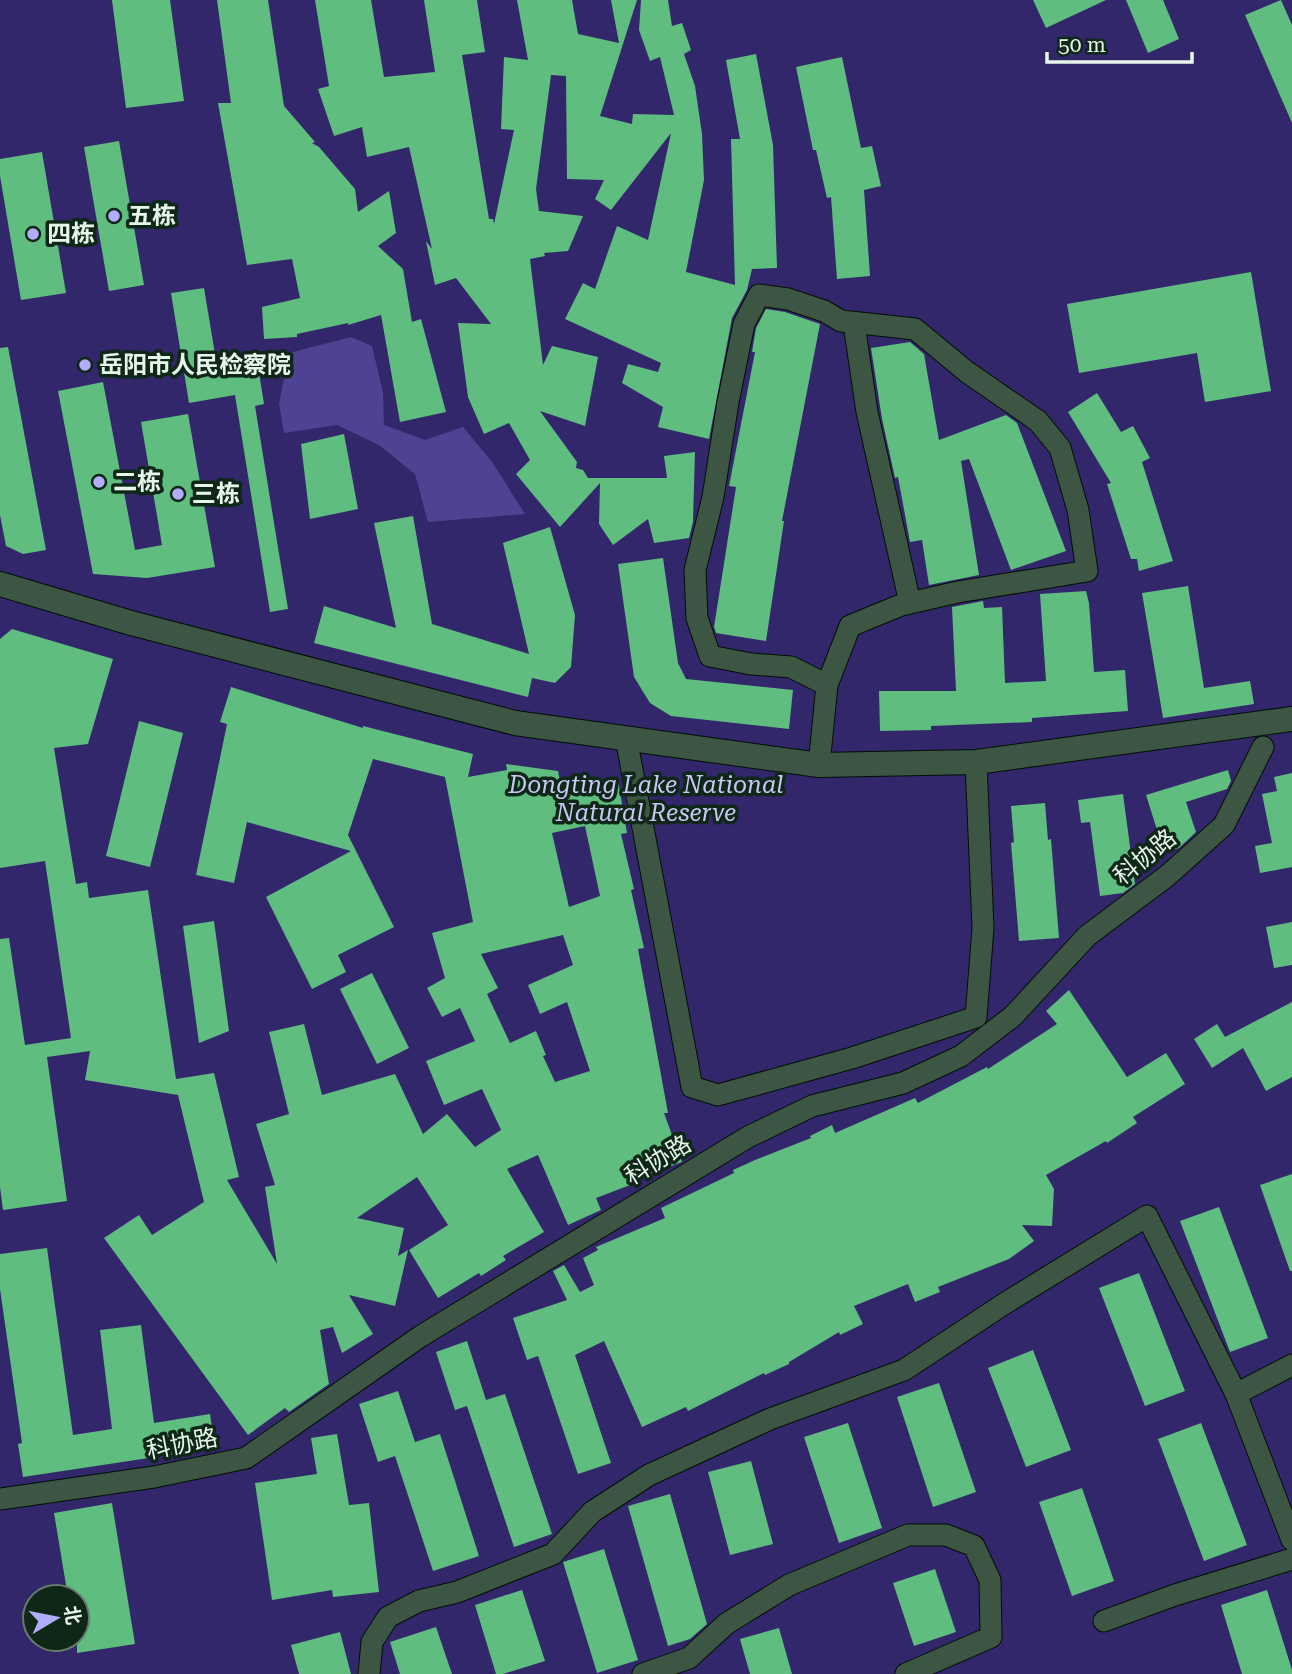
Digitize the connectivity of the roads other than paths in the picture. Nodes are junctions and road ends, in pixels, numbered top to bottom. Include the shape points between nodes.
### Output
1 (854, 324) junction
2 (0, 584) edge
3 (910, 603) junction
4 (827, 685) junction
5 (1292, 719) edge
6 (626, 738) junction
7 (1263, 747) dead end
8 (976, 762) junction
9 (819, 765) junction
10 (1292, 1365) edge
11 (1236, 1394) junction
12 (0, 1499) edge
13 (1292, 1540) edge
14 (1292, 1559) edge
15 (1104, 1621) dead end
16 (369, 1674) edge
17 (643, 1674) edge
18 (906, 1674) edge

1 - 3 street via 867,412
1 - 3 street via 915,329 1038,421 1060,448 1078,510 1087,571
1 - 4 street via 788,299 760,295 744,324 713,497 695,569 697,618 710,656 791,667
2 - 6 street via 131,623 515,723
3 - 4 street via 850,626
4 - 9 street
5 - 8 street
6 - 8 street via 692,1087 718,1095 976,1017 983,928
6 - 9 street
7 - 12 street, 科协路 via 1224,825 1167,876 1087,936 1013,1016 961,1056 903,1083 812,1106 748,1137 421,1336 246,1458 154,1477
8 - 9 street
10 - 11 street
11 - 13 street
11 - 16 street via 1147,1216 904,1370 769,1419 649,1475 592,1512 553,1555 457,1592 419,1601 388,1617 372,1642
14 - 15 street
17 - 18 street via 689,1658 726,1624 789,1585 908,1535 946,1535 974,1546 990,1580 992,1637

